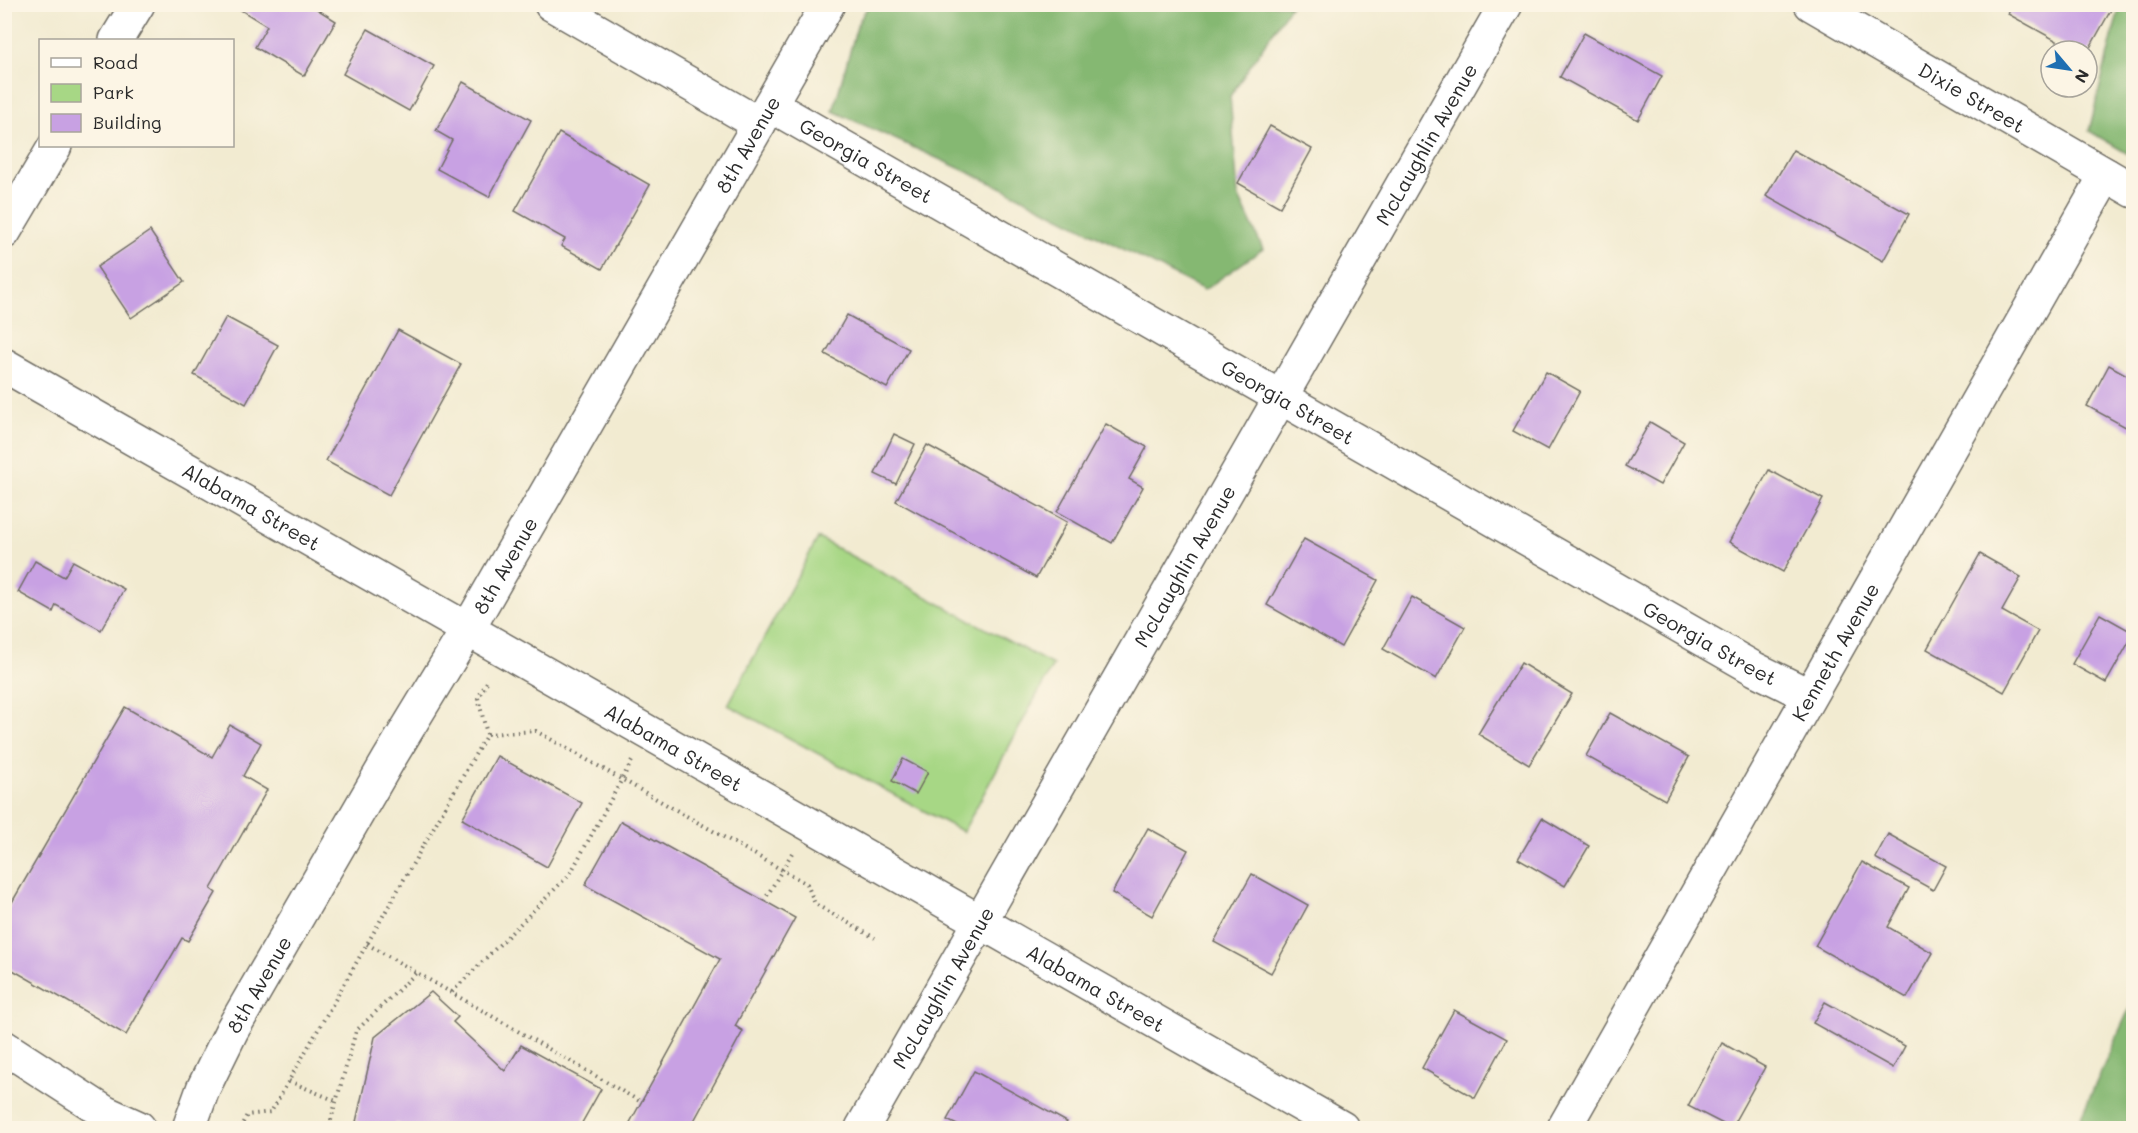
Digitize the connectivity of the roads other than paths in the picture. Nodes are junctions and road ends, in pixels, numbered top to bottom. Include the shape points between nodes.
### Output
1 (138, 4) edge
2 (551, 4) edge
3 (828, 4) edge
4 (1506, 4) edge
5 (1811, 4) edge
6 (117, 39) edge
7 (765, 114) junction
8 (54, 147) edge
9 (2106, 175) junction
10 (2133, 191) edge
11 (4, 232) edge
12 (4, 365) edge
13 (1280, 398) junction
14 (468, 629) junction
15 (1808, 695) junction
16 (979, 921) junction
17 (4, 1047) edge
18 (139, 1128) edge
19 (189, 1128) edge
20 (862, 1128) edge
21 (1342, 1128) edge
22 (1564, 1128) edge

1 - 6 street
2 - 7 street, Georgia Street
3 - 7 street, 8th Avenue
4 - 13 street, McLaughlin Avenue
5 - 9 street, Dixie Street
7 - 13 street, Georgia Street
7 - 14 street, 8th Avenue
8 - 11 street
9 - 10 street, Dixie Street
9 - 15 street, Kenneth Avenue
12 - 14 street, Alabama Street
13 - 15 street, Georgia Street via 1755,669
13 - 16 street, McLaughlin Avenue
14 - 16 street, Alabama Street
14 - 19 street, 8th Avenue via 232,1030
15 - 22 street, Kenneth Avenue
16 - 20 street, McLaughlin Avenue
16 - 21 street, Alabama Street
17 - 18 street via 106,1113

